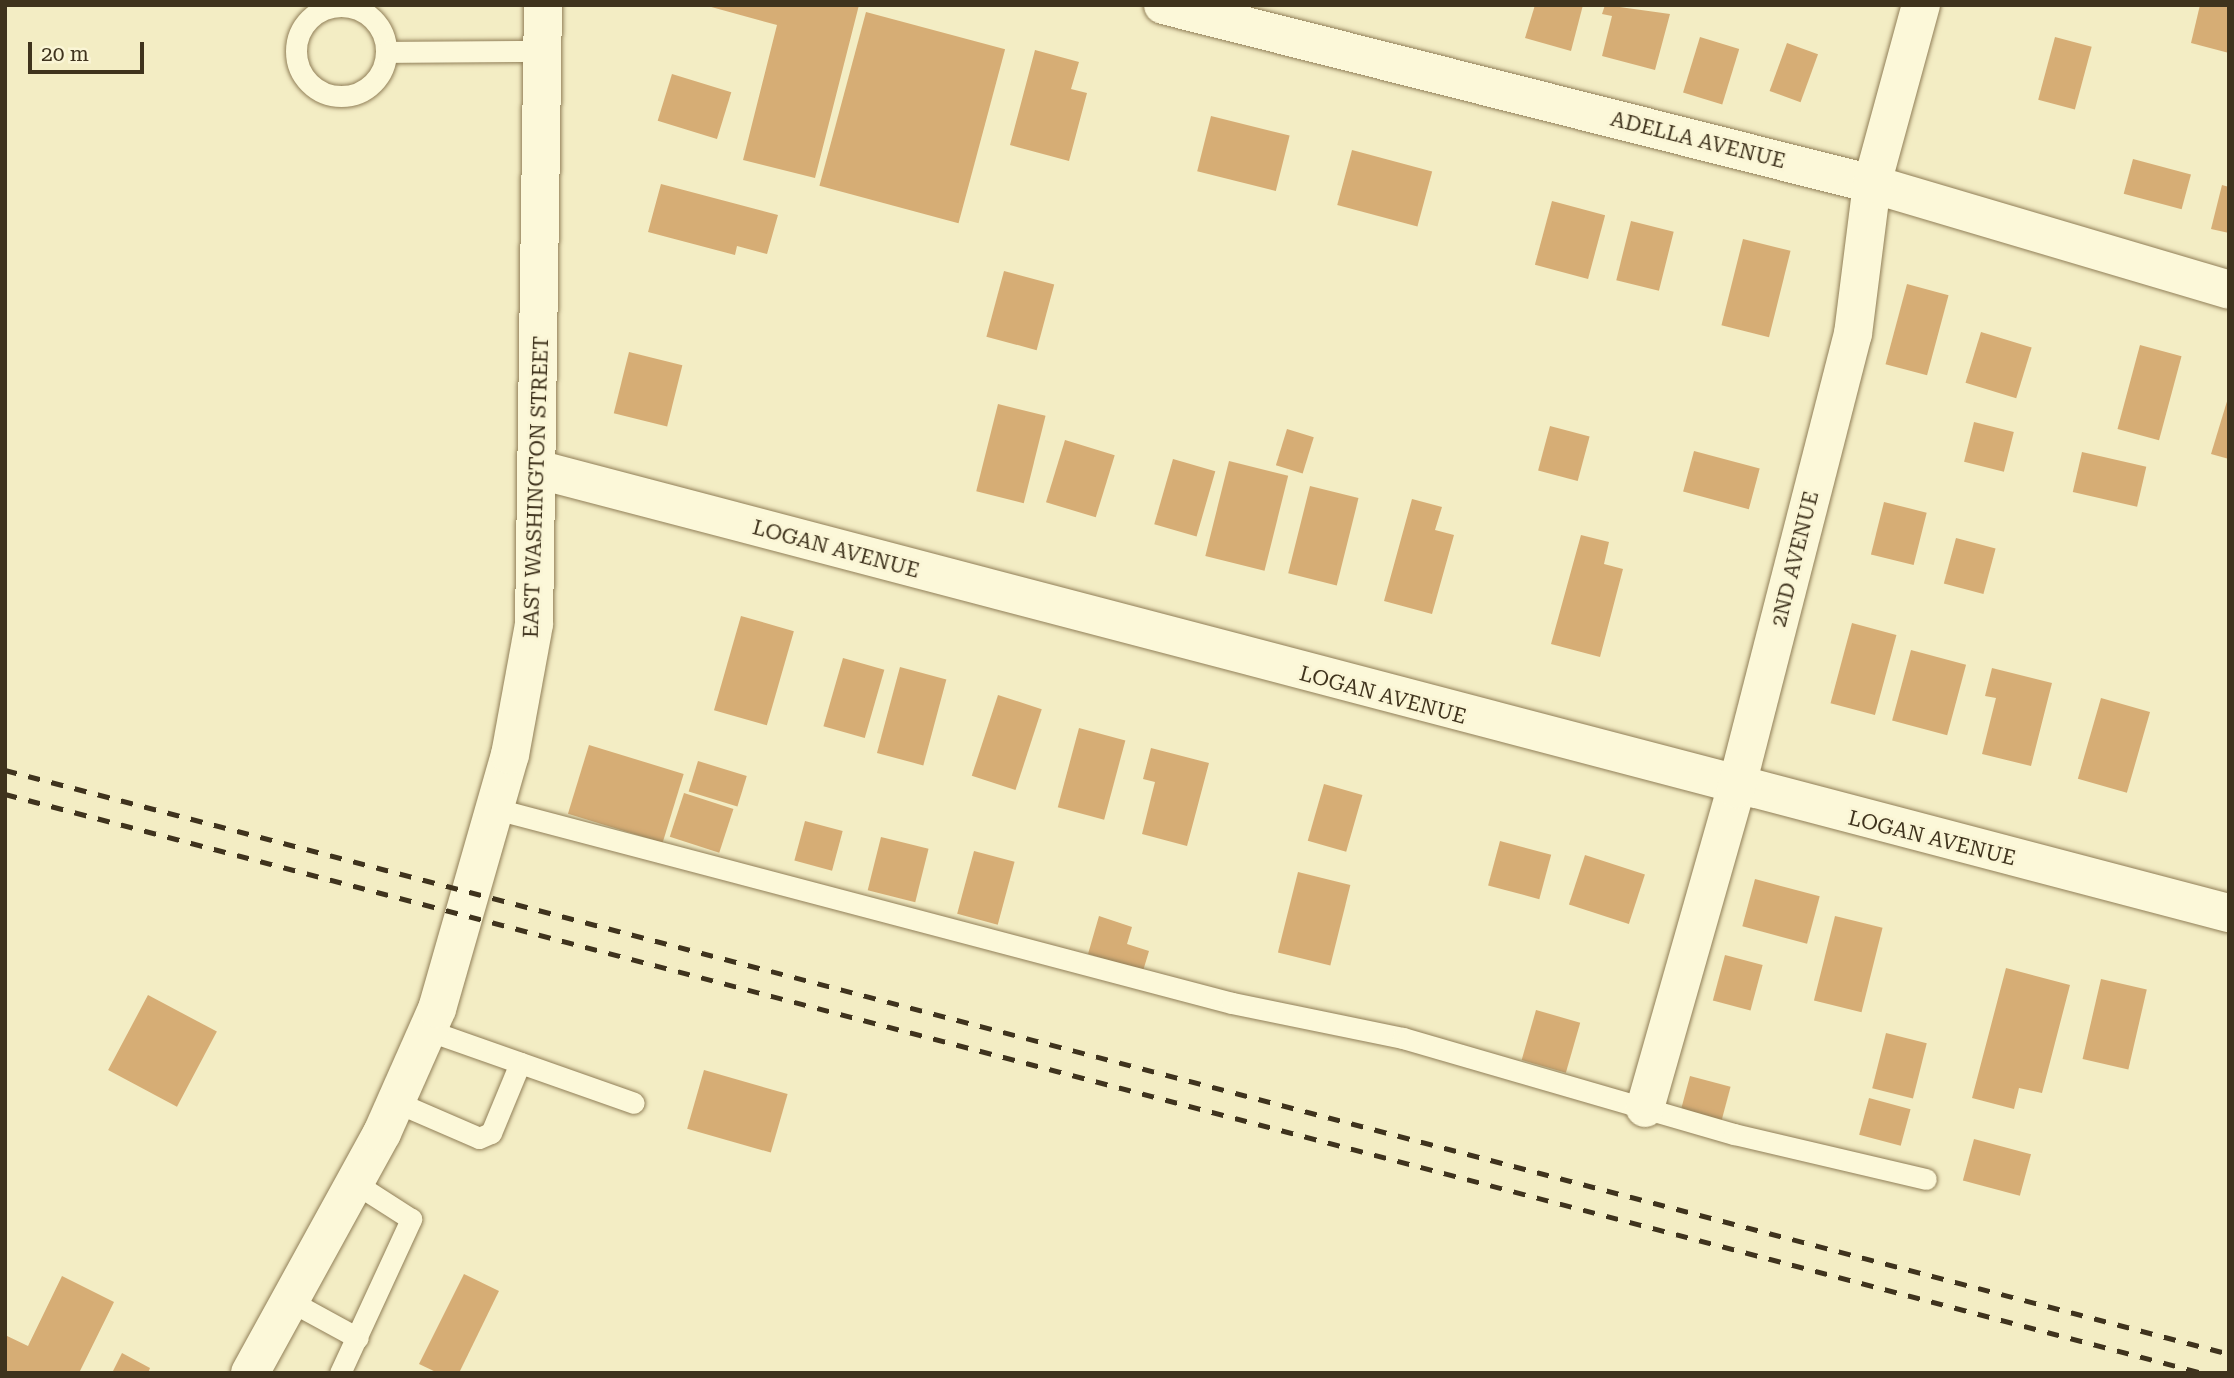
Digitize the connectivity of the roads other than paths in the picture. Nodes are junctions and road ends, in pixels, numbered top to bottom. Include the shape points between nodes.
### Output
1 (543, 5) edge
2 (1163, 5) edge
3 (1920, 5) edge
4 (542, 51) junction
5 (386, 52) junction
6 (1872, 184) junction
7 (2229, 290) edge
8 (540, 470) junction
9 (1736, 789) junction
10 (496, 809) junction
11 (2229, 913) edge
12 (427, 1030) junction
13 (520, 1063) junction
14 (396, 1102) junction
15 (634, 1103) dead end
16 (1644, 1108) junction
17 (1926, 1179) dead end
18 (355, 1183) junction
19 (290, 1301) junction
20 (358, 1338) junction
21 (250, 1373) edge
22 (340, 1373) edge

1 - 4 street, EAST WASHINGTON STREET
2 - 6 street, ADELLA AVENUE
3 - 6 street, 2ND AVENUE
4 - 5 lane
4 - 8 street, EAST WASHINGTON STREET
5 - 5 lane via 370,17 334,6 316,13 296,46 296,61 315,88 345,96 374,82
6 - 7 street, ADELLA AVENUE
6 - 9 street, 2ND AVENUE via 1853,334
8 - 9 street, LOGAN AVENUE
8 - 10 street, EAST WASHINGTON STREET via 534,624
9 - 11 street, LOGAN AVENUE
9 - 16 street, 2ND AVENUE
10 - 12 street, EAST WASHINGTON STREET
10 - 16 lane via 1232,1003 1402,1038
12 - 13 lane
12 - 14 street, EAST WASHINGTON STREET
13 - 14 lane via 491,1133 479,1138
13 - 15 lane
14 - 18 street, EAST WASHINGTON STREET
16 - 17 lane
18 - 19 street, EAST WASHINGTON STREET
18 - 20 lane via 411,1219
19 - 20 lane
19 - 21 street, EAST WASHINGTON STREET
20 - 22 lane

